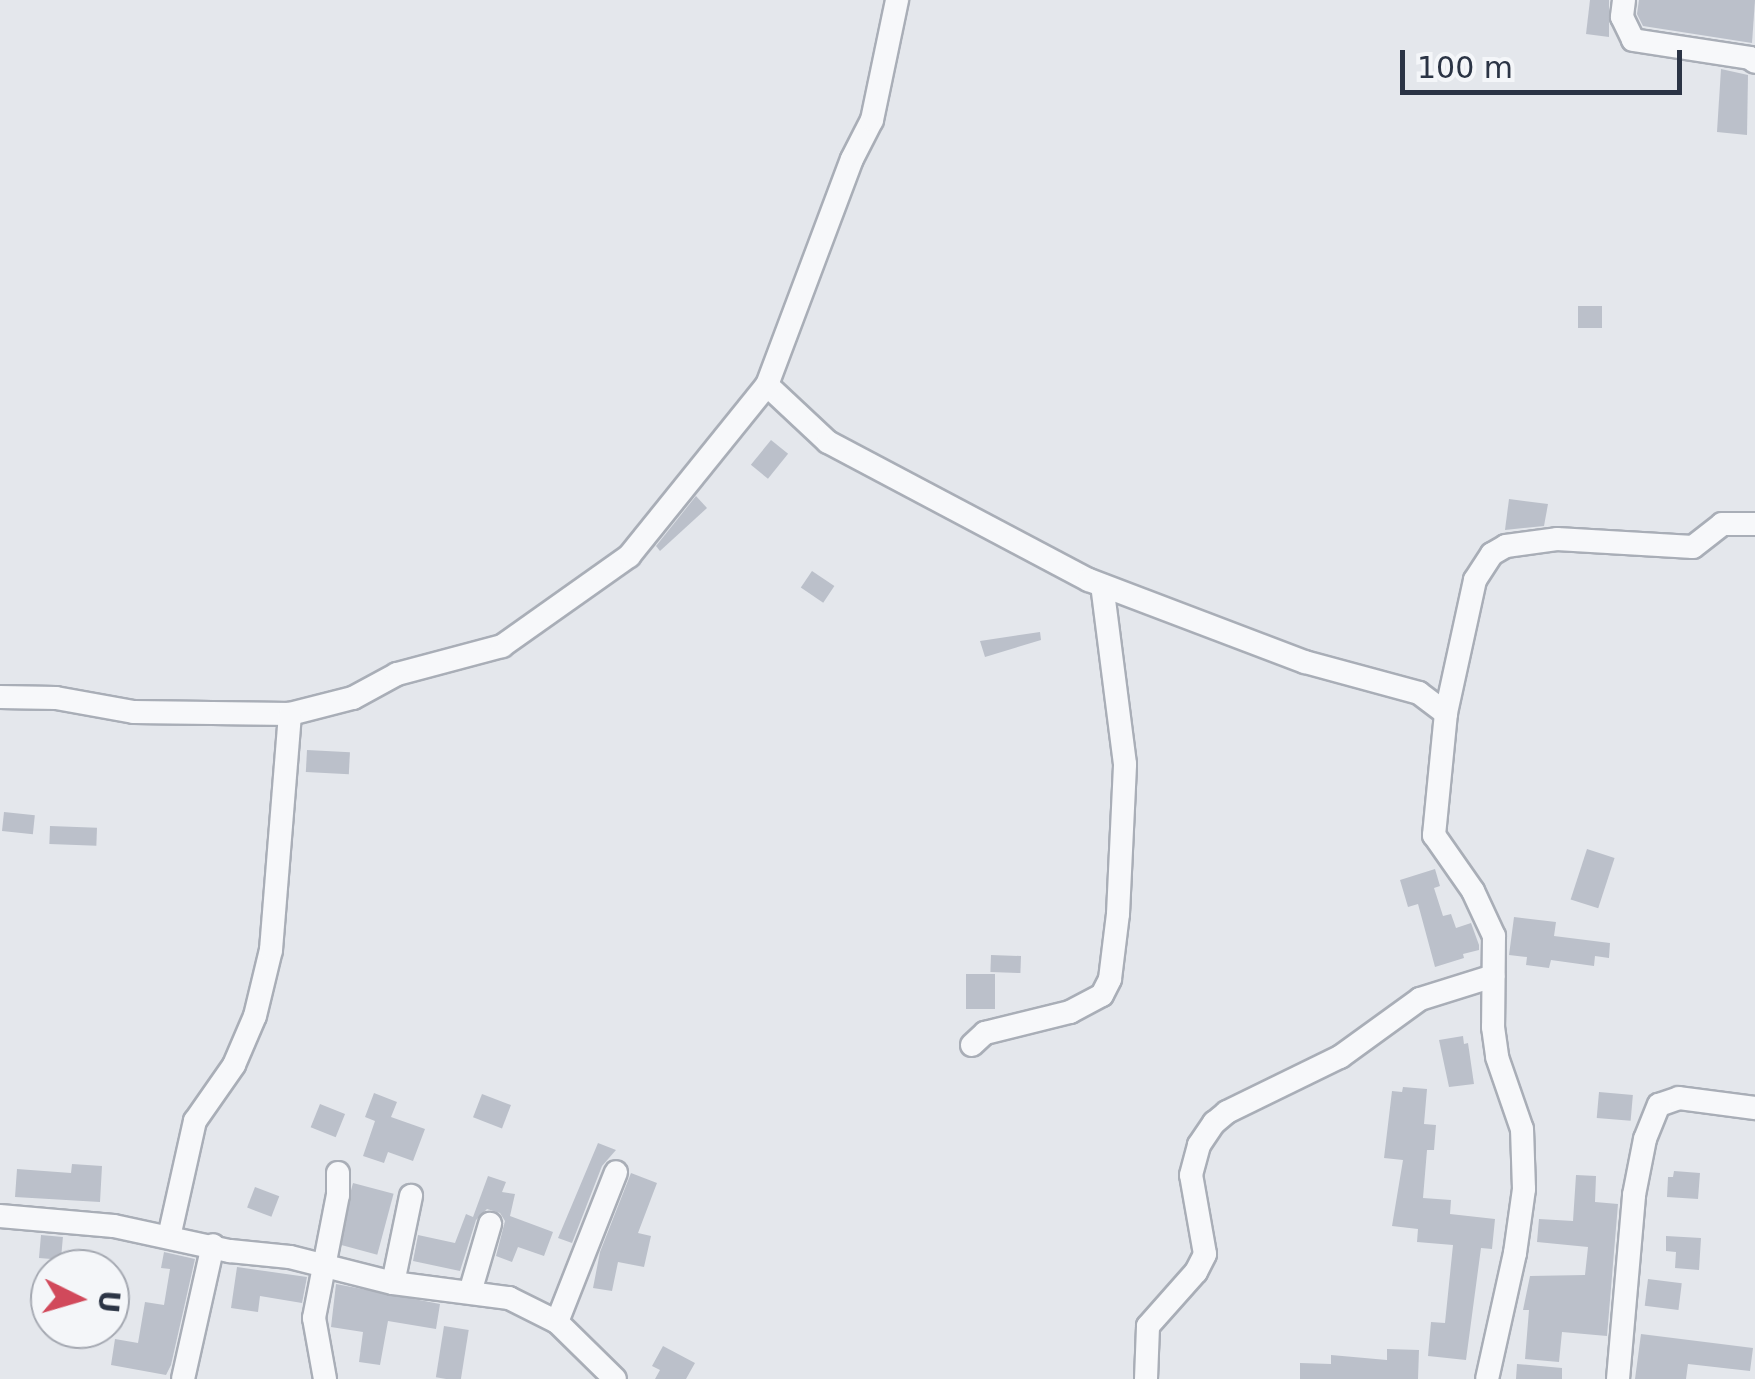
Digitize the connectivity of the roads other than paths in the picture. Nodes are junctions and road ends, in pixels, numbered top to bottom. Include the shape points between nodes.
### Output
1 (896, 0) edge
2 (1624, 0) edge
3 (1755, 62) edge
4 (768, 384) junction
5 (1755, 524) edge
6 (1102, 585) junction
7 (0, 697) edge
8 (1446, 713) junction
9 (290, 714) junction
10 (1494, 976) junction
11 (972, 1045) dead end
12 (1755, 1108) edge
13 (338, 1172) dead end
14 (616, 1172) dead end
15 (411, 1196) dead end
16 (0, 1216) edge
17 (490, 1224) dead end
18 (169, 1237) junction
19 (213, 1245) junction
20 (323, 1264) junction
21 (393, 1283) junction
22 (471, 1290) junction
23 (557, 1322) junction
24 (183, 1379) edge
25 (326, 1379) edge
26 (615, 1379) edge
27 (1146, 1379) edge
28 (1487, 1379) edge
29 (1618, 1379) edge

1 - 4 street via 872,120
2 - 3 street via 1622,17 1633,40
4 - 6 street via 828,442
4 - 9 street via 628,556 518,637
5 - 8 street via 1722,524 1692,547 1558,539 1492,554 1475,580
6 - 8 street via 1306,662 1419,693
6 - 11 street via 1124,764 1110,978 1102,995 1070,1012 985,1033
7 - 9 street via 56,698 134,712
8 - 10 street via 1434,834 1487,916
9 - 18 street via 271,950 234,1065 194,1121
10 - 27 street via 1420,999 1340,1057 1214,1123 1191,1175 1205,1254 1148,1326
10 - 28 street via 1497,1057 1522,1129 1524,1189
12 - 29 street via 1679,1098 1659,1105 1634,1194
13 - 20 street
14 - 23 street
15 - 21 street
16 - 18 street
17 - 22 street
18 - 19 street
19 - 20 street
19 - 24 street
20 - 21 street
20 - 25 street via 314,1318
21 - 22 street
22 - 23 street via 509,1298
23 - 26 street

